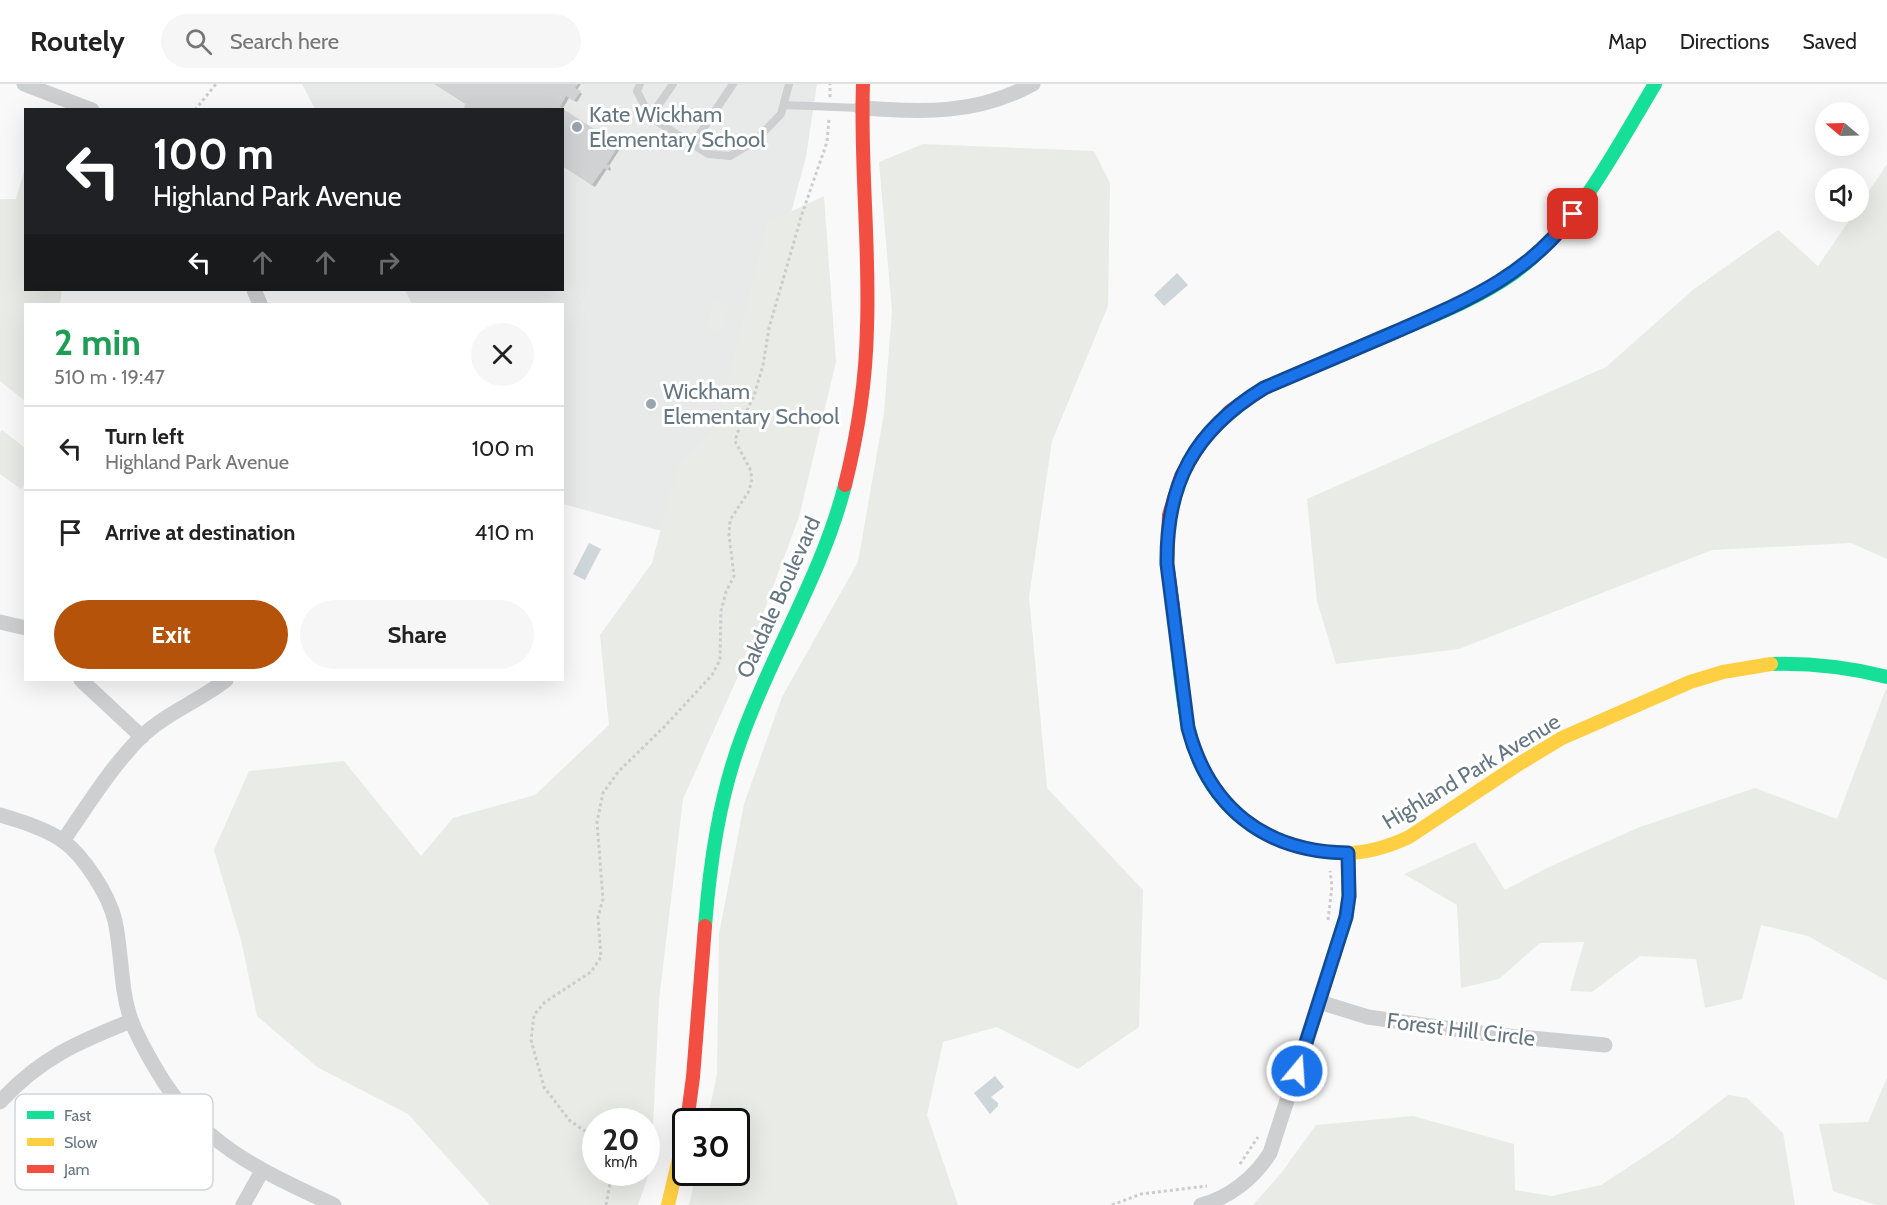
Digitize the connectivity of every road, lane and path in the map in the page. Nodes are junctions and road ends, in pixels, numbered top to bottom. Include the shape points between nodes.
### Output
1 (24, 84) edge
2 (216, 84) edge
3 (640, 84) edge
4 (673, 84) edge
5 (733, 84) edge
6 (789, 84) edge
7 (830, 84) edge
8 (863, 84) edge
9 (1033, 84) edge
10 (1655, 84) edge
11 (784, 105) junction
12 (830, 107) junction
13 (87, 108) edge
14 (197, 108) edge
15 (861, 108) junction
16 (650, 117) junction
17 (693, 144) junction
18 (0, 622) edge
19 (24, 628) edge
20 (1887, 677) edge
21 (82, 681) edge
22 (225, 681) edge
23 (142, 737) junction
24 (0, 815) edge
25 (63, 841) junction
26 (1348, 853) junction
27 (1322, 870) dead end
28 (1330, 871) junction
29 (1348, 873) junction
30 (1325, 929) dead end
31 (1319, 1002) junction
32 (131, 1021) junction
33 (1605, 1046) dead end
34 (174, 1094) edge
35 (0, 1102) edge
36 (689, 1108) edge
37 (582, 1129) edge
38 (1259, 1134) dead end
39 (213, 1137) edge
40 (1239, 1164) dead end
41 (262, 1171) junction
42 (1209, 1185) dead end
43 (610, 1186) edge
44 (672, 1186) edge
45 (243, 1205) edge
46 (334, 1205) edge
47 (606, 1205) edge
48 (668, 1205) edge
49 (1112, 1205) edge
50 (1201, 1205) edge

1 - 13 street
2 - 14 path
3 - 16 lane via 637,91
4 - 16 lane
5 - 17 lane
6 - 11 lane
7 - 12 path
8 - 15 street, Oakdale Boulevard
9 - 15 street via 966,108
10 - 26 street, Highland Park Avenue via 1564,226 1516,271 1460,304 1242,401 1195,451 1176,490 1169,514 1167,564 1188,728 1204,773 1233,811 1254,828 1301,849
11 - 12 lane
11 - 17 lane via 782,114 755,141 730,156 708,154
12 - 15 lane
12 - 37 path via 827,142 769,328 754,396 735,441 752,479 749,491 730,519 734,576 721,611 720,660 712,675 618,772 603,793 597,822 603,899 598,917 601,957 591,972 545,1002 534,1015 531,1040 544,1087 570,1121
15 - 36 street, Oakdale Boulevard via 868,291 862,402 828,541 755,700 723,799 707,889
16 - 17 lane
18 - 19 street
20 - 26 street, Highland Park Avenue via 1823,664 1794,663 1736,669 1698,679 1544,747 1394,844
21 - 23 street
22 - 23 street
23 - 25 street
24 - 25 street
25 - 32 street via 99,884 115,919
26 - 29 street
27 - 28 path
28 - 29 path
28 - 30 path via 1331,901
29 - 31 street via 1346,917
31 - 33 street, Forest Hill Circle via 1368,1017
31 - 50 street via 1270,1153 1248,1179 1227,1195
32 - 34 street via 156,1070
32 - 35 street via 38,1065
38 - 40 path
39 - 41 street
41 - 45 street
41 - 46 street
42 - 49 path via 1141,1194
43 - 47 path
44 - 48 street

